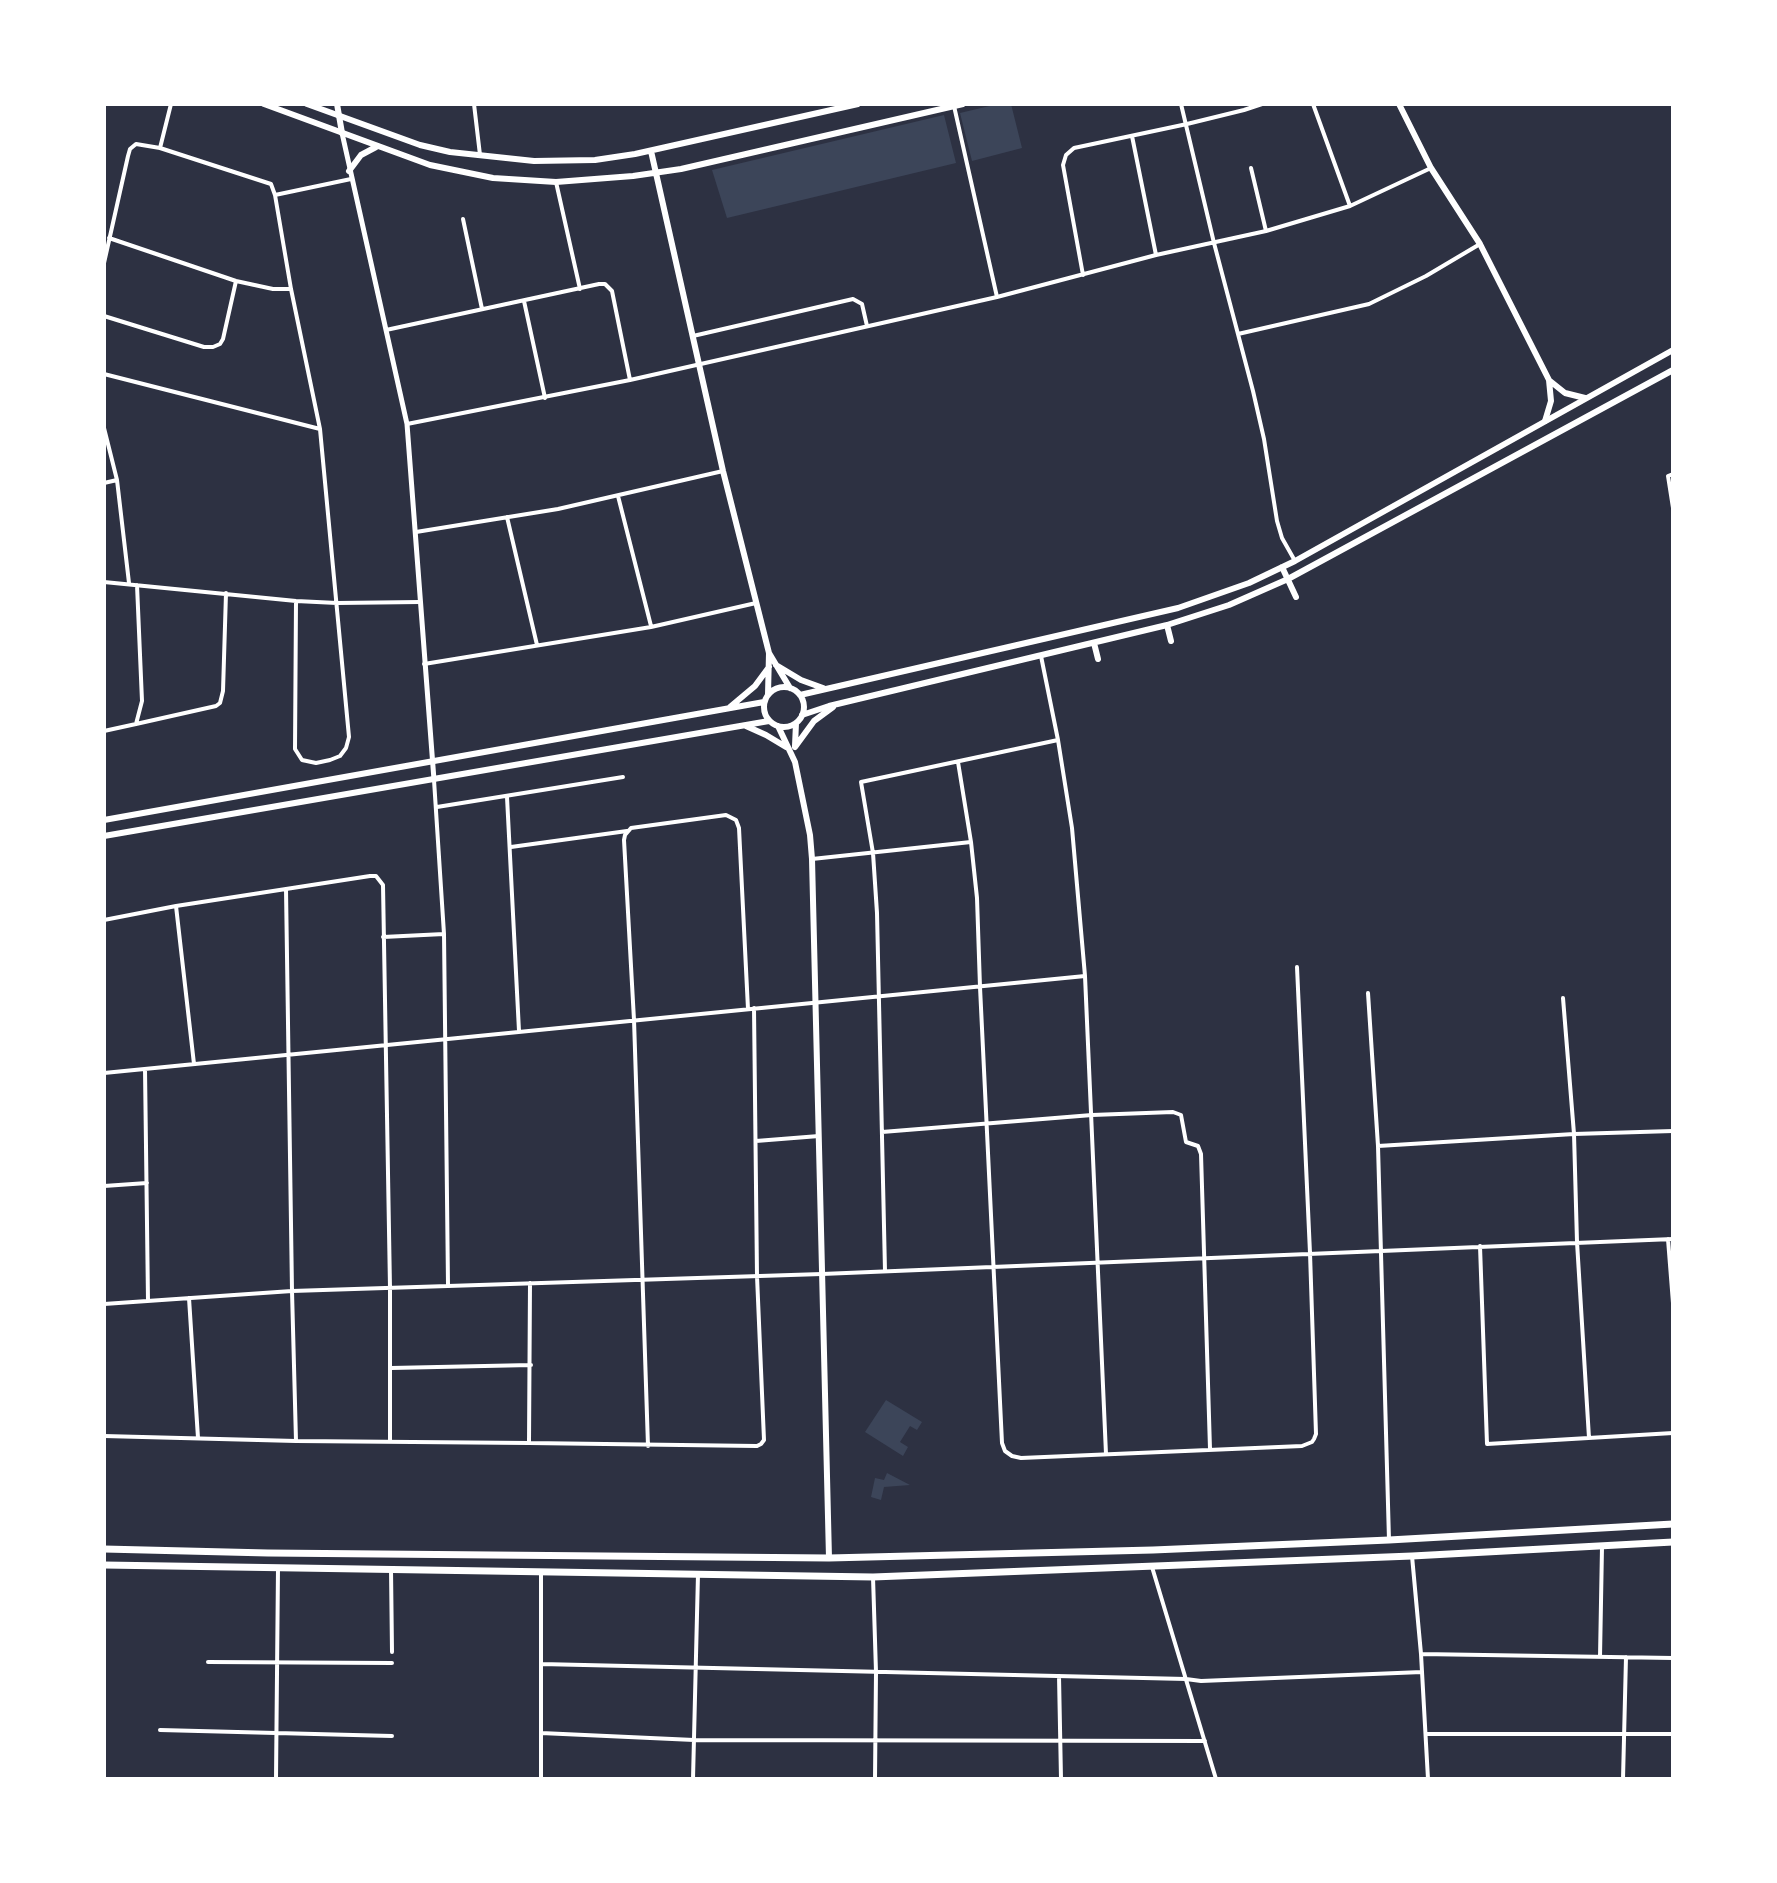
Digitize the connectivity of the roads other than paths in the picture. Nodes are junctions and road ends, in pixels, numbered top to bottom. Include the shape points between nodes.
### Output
1 (171, 104) edge
2 (264, 104) edge
3 (307, 104) edge
4 (337, 104) edge
5 (474, 104) edge
6 (858, 104) edge
7 (963, 104) edge
8 (1181, 104) edge
9 (1262, 104) edge
10 (1313, 104) edge
11 (1399, 104) edge
12 (954, 106) junction
13 (339, 116) junction
14 (1187, 124) junction
15 (342, 133) junction
16 (1132, 136) junction
17 (378, 146) junction
18 (160, 148) junction
19 (651, 151) junction
20 (480, 155) junction
21 (1251, 168) dead end
22 (1431, 168) junction
23 (349, 171) junction
24 (657, 173) junction
25 (351, 179) junction
26 (556, 182) junction
27 (275, 195) junction
28 (1350, 206) junction
29 (463, 219) dead end
30 (1266, 231) junction
31 (109, 238) junction
32 (1214, 243) junction
33 (1480, 244) junction
34 (1156, 255) junction
35 (104, 263) edge
36 (1083, 275) junction
37 (236, 281) junction
38 (291, 289) junction
39 (580, 289) junction
40 (997, 297) junction
41 (524, 301) junction
42 (482, 309) junction
43 (104, 316) edge
44 (867, 326) junction
45 (386, 330) junction
46 (1238, 334) junction
47 (693, 336) junction
48 (1673, 350) edge
49 (699, 363) junction
50 (1673, 370) edge
51 (104, 374) edge
52 (630, 380) junction
53 (1549, 380) junction
54 (545, 398) junction
55 (1585, 398) junction
56 (1545, 421) junction
57 (407, 424) junction
58 (104, 428) edge
59 (320, 429) junction
60 (1494, 451) junction
61 (1501, 463) junction
62 (723, 471) junction
63 (1673, 474) edge
64 (117, 480) junction
65 (104, 483) edge
66 (618, 496) junction
67 (1673, 508) edge
68 (507, 517) junction
69 (416, 532) junction
70 (1295, 561) junction
71 (1282, 567) junction
72 (1288, 579) junction
73 (104, 582) edge
74 (129, 584) junction
75 (137, 585) junction
76 (226, 593) junction
77 (1296, 597) dead end
78 (296, 601) junction
79 (420, 602) junction
80 (758, 602) junction
81 (337, 603) junction
82 (1167, 625) junction
83 (651, 627) junction
84 (1171, 641) dead end
85 (1094, 643) junction
86 (537, 645) junction
87 (1040, 656) junction
88 (1098, 659) dead end
89 (424, 664) junction
90 (773, 666) junction
91 (790, 688) junction
92 (827, 689) junction
93 (768, 694) junction
94 (800, 695) junction
95 (764, 702) junction
96 (840, 703) junction
97 (728, 708) junction
98 (802, 715) junction
99 (769, 721) junction
100 (796, 723) junction
101 (136, 724) junction
102 (742, 725) junction
103 (778, 726) junction
104 (104, 731) edge
105 (1058, 740) junction
106 (792, 748) junction
107 (432, 762) junction
108 (958, 762) junction
109 (623, 777) dead end
110 (434, 780) junction
111 (507, 797) junction
112 (437, 807) junction
113 (104, 820) edge
114 (627, 831) junction
115 (104, 836) edge
116 (971, 842) junction
117 (510, 847) junction
118 (873, 853) junction
119 (812, 859) junction
120 (286, 889) junction
121 (176, 906) junction
122 (104, 920) edge
123 (444, 934) junction
124 (383, 937) junction
125 (1297, 967) dead end
126 (1085, 976) junction
127 (980, 987) junction
128 (1368, 993) dead end
129 (878, 996) junction
130 (1563, 998) dead end
131 (816, 1002) junction
132 (754, 1008) junction
133 (748, 1009) junction
134 (634, 1020) junction
135 (519, 1031) junction
136 (445, 1039) junction
137 (385, 1045) junction
138 (289, 1054) junction
139 (194, 1064) junction
140 (145, 1069) junction
141 (104, 1073) edge
142 (1092, 1115) junction
143 (987, 1124) junction
144 (1673, 1131) edge
145 (882, 1132) junction
146 (1574, 1134) junction
147 (819, 1136) junction
148 (756, 1141) junction
149 (1378, 1146) junction
150 (147, 1183) junction
151 (104, 1186) edge
152 (1670, 1239) edge
153 (1577, 1242) junction
154 (1480, 1246) junction
155 (1382, 1250) junction
156 (1310, 1253) junction
157 (1205, 1258) junction
158 (1099, 1262) junction
159 (994, 1267) junction
160 (885, 1271) junction
161 (822, 1274) junction
162 (757, 1276) junction
163 (642, 1279) junction
164 (530, 1283) junction
165 (448, 1286) junction
166 (390, 1288) junction
167 (292, 1291) junction
168 (189, 1298) junction
169 (148, 1301) junction
170 (1673, 1303) edge
171 (104, 1304) edge
172 (531, 1365) junction
173 (391, 1368) junction
174 (1673, 1433) edge
175 (104, 1436) edge
176 (198, 1438) junction
177 (1589, 1438) junction
178 (296, 1441) junction
179 (390, 1441) junction
180 (529, 1443) junction
181 (648, 1446) junction
182 (1210, 1450) junction
183 (1106, 1454) junction
184 (1673, 1524) edge
185 (1389, 1540) junction
186 (1673, 1542) edge
187 (1602, 1545) junction
188 (104, 1549) edge
189 (1412, 1556) junction
190 (829, 1558) junction
191 (104, 1565) edge
192 (1152, 1567) junction
193 (278, 1568) junction
194 (391, 1569) junction
195 (541, 1572) junction
196 (698, 1574) junction
197 (873, 1577) junction
198 (392, 1652) dead end
199 (1421, 1654) junction
200 (1600, 1657) junction
201 (1626, 1657) junction
202 (1673, 1658) edge
203 (208, 1662) dead end
204 (277, 1662) junction
205 (392, 1663) dead end
206 (541, 1664) junction
207 (696, 1668) junction
208 (876, 1672) junction
209 (1422, 1672) junction
210 (1059, 1676) junction
211 (1186, 1679) junction
212 (160, 1730) dead end
213 (541, 1733) junction
214 (276, 1734) junction
215 (1426, 1734) junction
216 (1625, 1734) junction
217 (1673, 1734) edge
218 (392, 1736) dead end
219 (694, 1740) junction
220 (875, 1741) junction
221 (1060, 1741) junction
222 (1205, 1741) junction
223 (276, 1779) edge
224 (541, 1779) edge
225 (693, 1779) edge
226 (875, 1779) edge
227 (1061, 1779) edge
228 (1216, 1779) edge
229 (1428, 1779) edge
230 (1623, 1779) edge

1 - 18 street
2 - 15 main road
3 - 13 main road
4 - 13 main road
5 - 20 street
6 - 19 main road
7 - 12 main road
8 - 14 street
9 - 14 street
10 - 28 street
11 - 22 main road
12 - 24 main road
12 - 40 street
13 - 15 main road
13 - 20 main road via 420,145
14 - 16 street
14 - 32 street
15 - 17 main road
15 - 23 street
16 - 34 street
16 - 36 street via 1074,148 1066,155 1063,165
17 - 23 main road via 361,155
17 - 26 main road via 454,171
18 - 27 street via 271,184
18 - 31 street via 136,144 130,149
19 - 20 main road via 573,161
19 - 24 main road
21 - 30 street
22 - 28 street
22 - 33 main road
23 - 25 street
24 - 26 main road
24 - 47 main road
25 - 27 street
25 - 45 street
26 - 39 street
27 - 38 street
28 - 30 street
29 - 42 street
30 - 32 street
31 - 35 street
31 - 37 street
32 - 34 street
32 - 46 street
33 - 46 street via 1369,304
33 - 53 main road
34 - 36 street
36 - 40 street
37 - 38 street
37 - 43 street via 223,339 213,347
38 - 59 street
39 - 41 street
39 - 52 street via 602,284 612,291
40 - 44 street
41 - 42 street
41 - 54 street
42 - 45 street
44 - 47 street via 862,304 853,299
44 - 49 street
45 - 57 street
46 - 70 street via 1264,439 1277,521
47 - 49 main road
48 - 55 main road
49 - 52 street
49 - 62 main road
50 - 61 main road
51 - 59 street
52 - 54 street
53 - 55 main road via 1565,393
53 - 56 main road via 1551,401
54 - 57 street
55 - 56 main road
56 - 60 main road
57 - 69 street
58 - 64 street
59 - 81 street
60 - 61 main road
60 - 70 main road
61 - 72 main road
62 - 66 street
62 - 80 main road
63 - 67 street via 1668,476
64 - 65 street
64 - 74 street
66 - 68 street
66 - 83 street
68 - 69 street
68 - 86 street
69 - 79 street
70 - 71 main road
71 - 72 main road
71 - 92 main road via 1178,608
72 - 77 main road
72 - 82 main road
73 - 74 street
74 - 75 street
75 - 76 street
75 - 101 street via 142,701
76 - 78 street
76 - 101 street via 220,703
78 - 81 street
78 - 81 street via 295,749 311,763 335,758 348,743
79 - 81 street
79 - 89 street
80 - 83 street
80 - 90 main road
82 - 84 main road
82 - 85 main road
83 - 86 street
85 - 87 main road
85 - 88 main road
86 - 89 street
87 - 96 main road
87 - 105 street
89 - 107 street
90 - 91 main road
90 - 92 main road
90 - 93 main road
90 - 97 main road
91 - 93 main road via 778,687
91 - 94 main road
92 - 94 main road
93 - 95 main road
94 - 98 main road
95 - 97 main road
95 - 99 main road
96 - 98 main road
96 - 106 main road via 814,721
97 - 107 main road
98 - 100 main road
99 - 102 main road
99 - 103 main road
100 - 103 main road
100 - 106 main road
101 - 104 street
102 - 106 main road
102 - 110 main road
103 - 106 main road
105 - 108 street
105 - 126 street
106 - 119 main road
107 - 110 street
107 - 113 main road
108 - 116 street
108 - 118 street via 861,782
109 - 111 street
110 - 112 street
110 - 115 main road
111 - 112 street
111 - 117 street
112 - 123 street
114 - 117 street
114 - 133 street via 726,815 736,820
114 - 134 street
116 - 118 street
116 - 127 street
117 - 135 street
118 - 119 street
118 - 129 street
119 - 131 main road
120 - 121 street
120 - 124 street via 376,876 383,885
120 - 138 street
121 - 122 street
121 - 139 street
123 - 124 street
123 - 136 street
124 - 137 street
125 - 156 street
126 - 127 street
126 - 142 street
127 - 129 street
127 - 143 street
128 - 149 street
129 - 131 street
129 - 145 street
130 - 146 street
131 - 132 street
131 - 147 main road
132 - 133 street
132 - 148 street
133 - 134 street
134 - 135 street
134 - 163 street
135 - 136 street
136 - 137 street
136 - 165 street
137 - 138 street
137 - 166 street
138 - 139 street
138 - 167 street
139 - 140 street
140 - 141 street
140 - 150 street
142 - 143 street
142 - 157 street via 1181,1115 1186,1142 1200,1149
142 - 158 street
143 - 145 street
143 - 159 street
144 - 146 street
145 - 160 street
146 - 149 street
146 - 153 street
147 - 148 street
147 - 161 main road
148 - 162 street
149 - 155 street
150 - 151 street
150 - 169 street
152 - 153 street
152 - 170 street
153 - 154 street
153 - 177 street
154 - 155 street
154 - 177 street via 1487,1444
155 - 156 street
155 - 185 street
156 - 157 street
156 - 182 street via 1314,1439 1302,1446
157 - 158 street
157 - 182 street
158 - 159 street
158 - 183 street
159 - 160 street
159 - 183 street via 1005,1451 1016,1458
160 - 161 street
161 - 162 street
161 - 190 main road
162 - 163 street
162 - 181 street via 764,1440 757,1446
163 - 164 street
163 - 181 street
164 - 165 street
164 - 172 street
165 - 166 street
166 - 167 street
166 - 173 street
167 - 168 street
167 - 178 street
168 - 169 street
168 - 176 street
169 - 171 street
172 - 173 street
172 - 180 street
173 - 179 street
174 - 177 street
175 - 176 street
176 - 178 street
178 - 179 street
179 - 180 street
180 - 181 street
182 - 183 street
184 - 185 highway
185 - 190 highway
186 - 187 highway
187 - 189 highway
187 - 200 street
188 - 190 highway
189 - 192 highway
189 - 199 street
191 - 193 highway
192 - 197 highway
192 - 211 street
193 - 194 highway
193 - 204 street
194 - 195 highway
194 - 198 street
195 - 196 highway
195 - 206 street
196 - 197 highway
196 - 207 street
197 - 208 street
199 - 200 street
199 - 209 street
200 - 201 street
201 - 202 street
201 - 216 street
203 - 204 street
204 - 205 street
204 - 214 street
206 - 207 street
206 - 213 street
207 - 208 street
207 - 219 street
208 - 210 street
208 - 220 street
209 - 211 street
209 - 215 street
210 - 211 street
210 - 221 street
211 - 222 street
212 - 214 street
213 - 219 street
213 - 224 street
214 - 218 street
214 - 223 street
215 - 216 street
215 - 229 street
216 - 217 street
216 - 230 street
219 - 220 street
219 - 225 street
220 - 221 street
220 - 226 street
221 - 222 street
221 - 227 street
222 - 228 street

